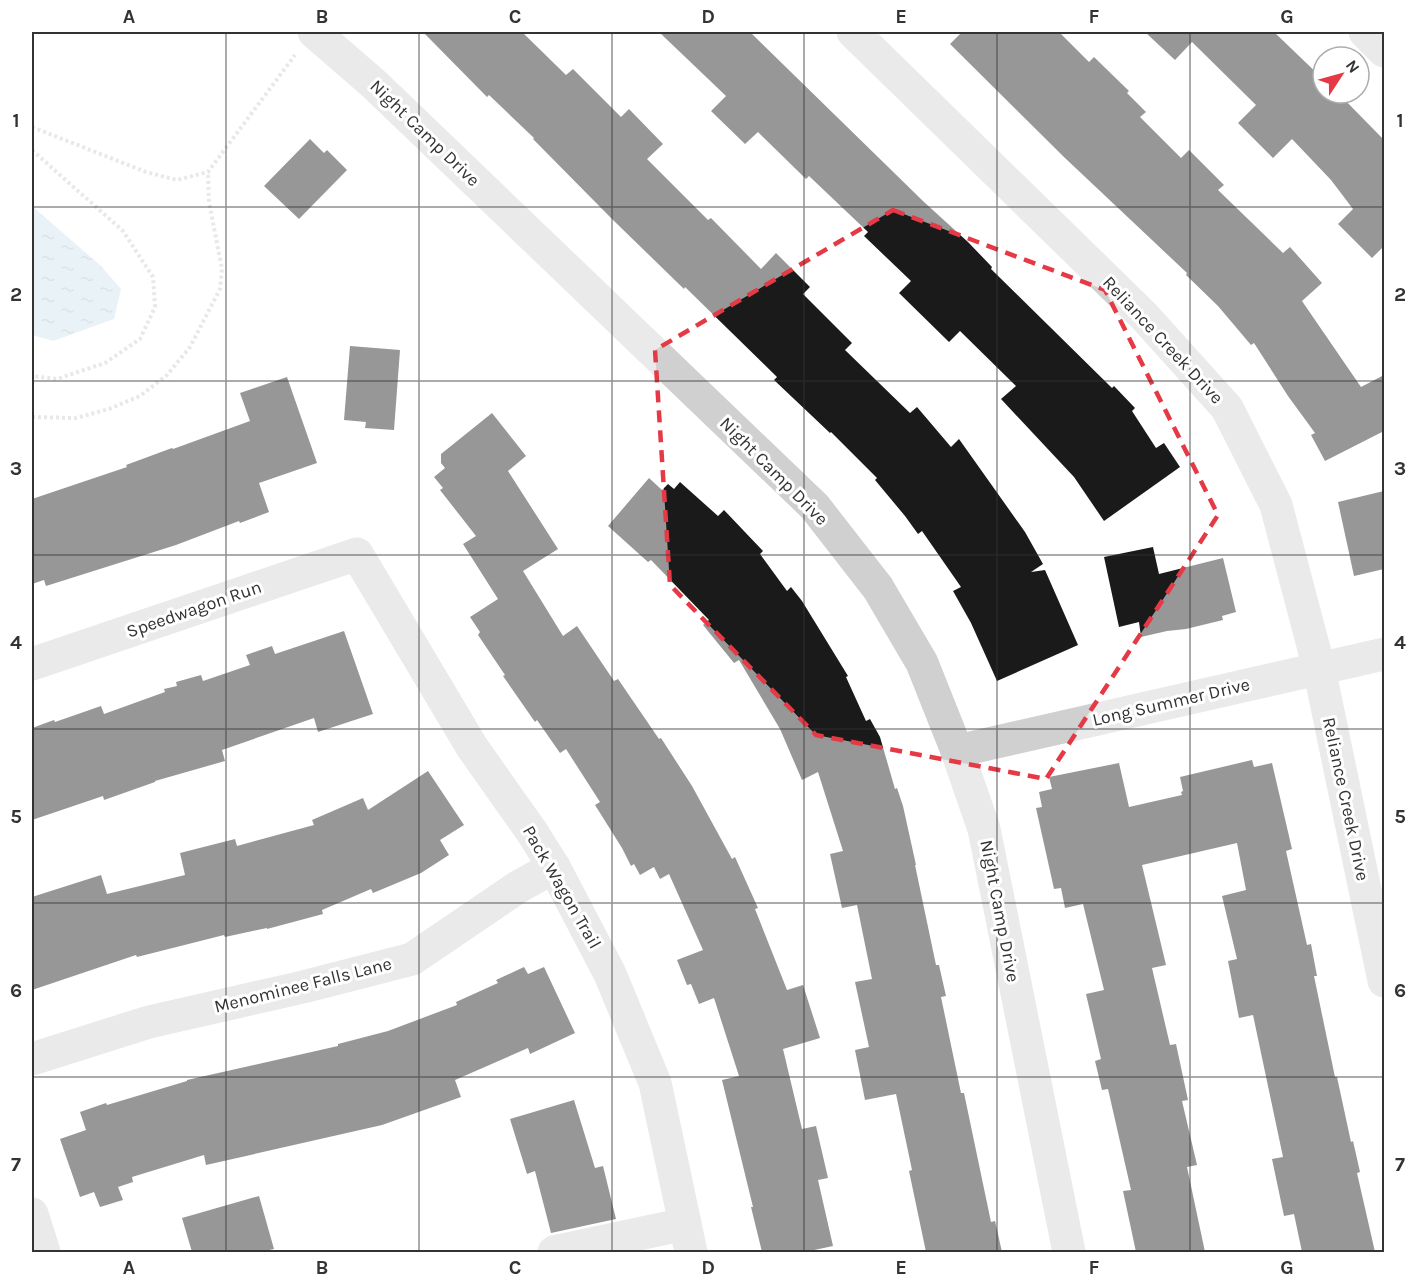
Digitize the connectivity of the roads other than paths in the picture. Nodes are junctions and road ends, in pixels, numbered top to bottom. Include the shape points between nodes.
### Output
1 (853, 32) edge
2 (1365, 32) edge
3 (305, 42) edge
4 (1384, 51) edge
5 (357, 554) joint
6 (1384, 654) edge
7 (32, 664) edge
8 (1319, 668) junction
9 (957, 751) junction
10 (554, 867) junction
11 (1384, 981) edge
12 (32, 1059) edge
13 (32, 1214) edge
14 (688, 1238) edge
15 (44, 1252) edge
16 (554, 1252) edge
17 (1069, 1252) edge

1 - 8 street, Reliance Creek Drive via 1144,316 1227,408 1276,505
2 - 4 street
3 - 9 street, Night Camp Drive via 374,84 814,507 878,588 922,663
5 - 7 street, Speedwagon Run
5 - 10 street, Pack Wagon Trail via 472,747
6 - 8 street, Long Summer Drive
8 - 9 street, Long Summer Drive
8 - 11 street, Reliance Creek Drive
9 - 17 street, Night Camp Drive via 984,829
10 - 12 street, Menominee Falls Lane via 412,958 149,1022
10 - 14 street, Pack Wagon Trail via 610,974 655,1083
13 - 15 street
14 - 16 street

